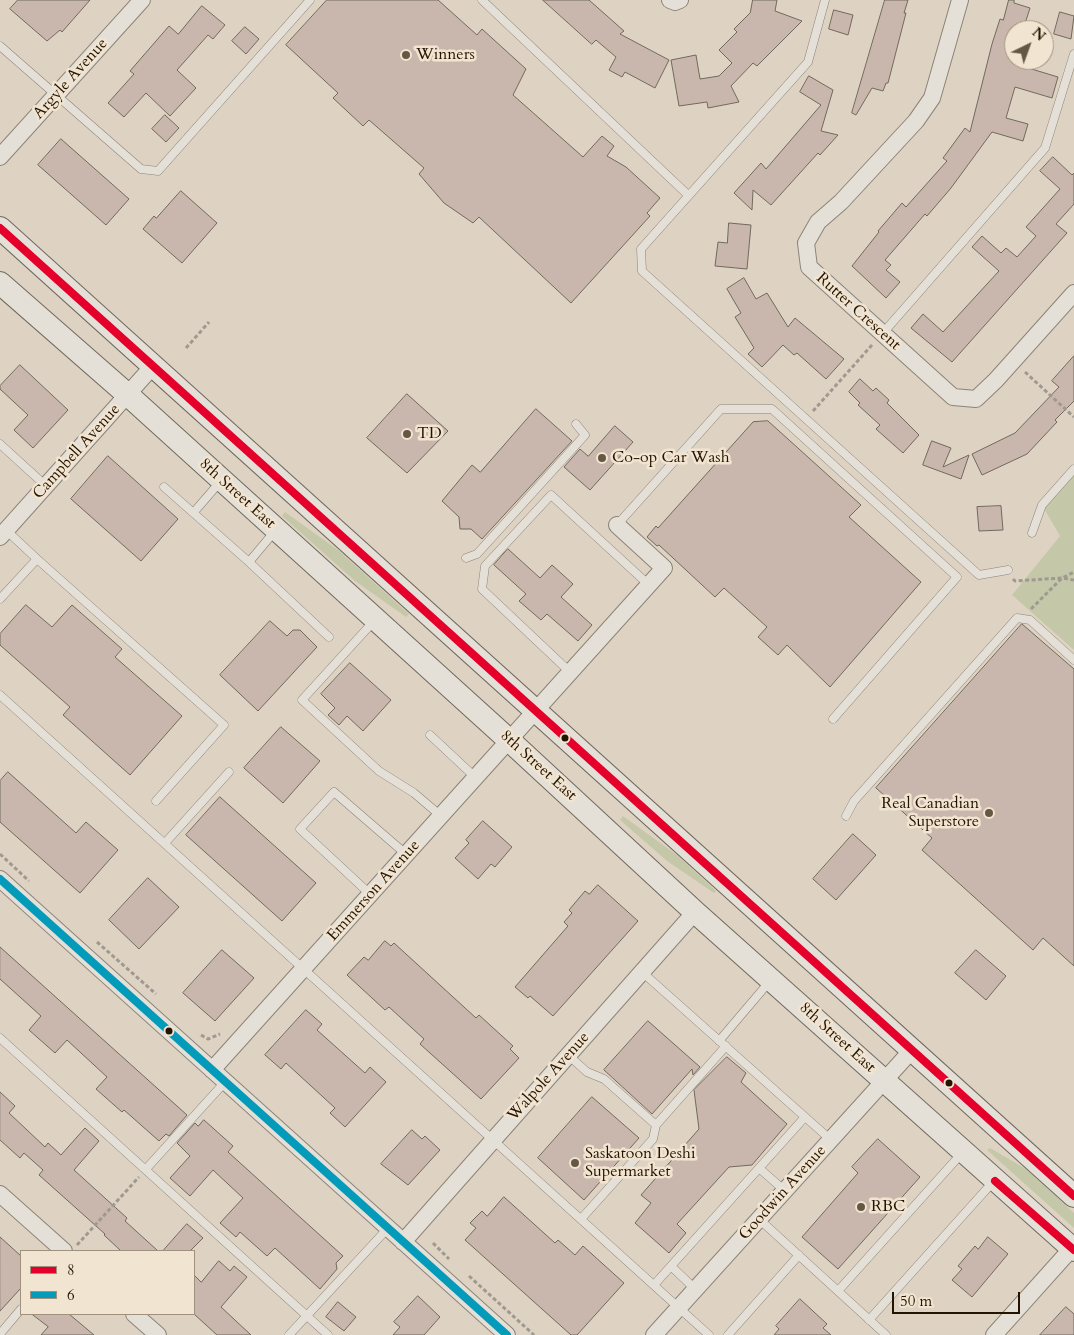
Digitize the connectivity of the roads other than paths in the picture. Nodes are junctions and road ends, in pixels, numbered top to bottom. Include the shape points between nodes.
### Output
1 (142, 0) edge
2 (310, 0) edge
3 (482, 0) edge
4 (670, 0) edge
5 (680, 0) edge
6 (825, 0) edge
7 (960, 0) edge
8 (0, 46) edge
9 (1074, 54) edge
10 (56, 96) junction
11 (5, 148) edge
12 (688, 195) junction
13 (0, 228) edge
14 (0, 283) edge
15 (1074, 293) edge
16 (879, 338) junction
17 (153, 366) junction
18 (128, 395) junction
19 (576, 424) dead end
20 (0, 444) edge
21 (1074, 469) edge
22 (221, 480) junction
23 (46, 486) junction
24 (164, 487) dead end
25 (194, 512) junction
26 (617, 525) joint
27 (276, 529) junction
28 (1032, 533) dead end
29 (3, 534) edge
30 (466, 558) dead end
31 (37, 559) junction
32 (249, 562) junction
33 (1008, 570) road end
34 (649, 585) junction
35 (0, 599) edge
36 (376, 620) junction
37 (329, 637) dead end
38 (1074, 660) edge
39 (572, 673) junction
40 (0, 695) edge
41 (536, 712) junction
42 (833, 719) dead end
43 (430, 735) dead end
44 (510, 740) junction
45 (229, 772) dead end
46 (477, 778) junction
47 (156, 801) dead end
48 (846, 816) dead end
49 (442, 817) junction
50 (165, 843) junction
51 (408, 855) junction
52 (0, 879) edge
53 (371, 895) junction
54 (695, 912) junction
55 (304, 969) junction
56 (642, 972) junction
57 (771, 979) junction
58 (0, 1038) edge
59 (719, 1040) junction
60 (726, 1046) junction
61 (912, 1050) junction
62 (568, 1055) junction
63 (212, 1070) junction
64 (885, 1080) junction
65 (225, 1082) junction
66 (805, 1117) junction
67 (656, 1125) junction
68 (493, 1140) junction
69 (832, 1140) junction
70 (963, 1152) junction
71 (759, 1168) junction
72 (146, 1170) junction
73 (994, 1180) junction
74 (785, 1191) junction
75 (0, 1194) edge
76 (1074, 1196) edge
77 (581, 1219) junction
78 (759, 1219) junction
79 (388, 1228) junction
80 (403, 1242) junction
81 (70, 1248) edge
82 (1073, 1249) edge
83 (799, 1256) junction
84 (671, 1266) junction
85 (654, 1286) junction
86 (695, 1289) junction
87 (838, 1291) junction
88 (679, 1307) junction
89 (20, 1310) edge
90 (135, 1315) edge
91 (306, 1315) junction
92 (869, 1320) junction
93 (489, 1329) edge
94 (0, 1334) edge
95 (158, 1335) edge
96 (289, 1335) edge
97 (328, 1335) edge
98 (507, 1335) edge
99 (654, 1335) edge
100 (709, 1335) edge
101 (728, 1335) edge
102 (886, 1335) edge
103 (994, 1335) edge

1 - 10 street, Argyle Avenue
2 - 10 lane via 158,171 141,169
3 - 12 lane
4 - 5 street
6 - 12 lane via 808,62
7 - 16 street, Rutter Crescent via 932,98 916,121 841,202 818,222 806,243 809,267
8 - 10 lane
9 - 16 lane via 1045,148
10 - 11 street, Argyle Avenue
12 - 33 lane via 641,249 642,271 979,575
13 - 17 main road
14 - 18 main road, 8th Street East
15 - 16 street, Rutter Crescent via 976,399 952,397
17 - 18 street, Campbell Avenue
17 - 41 main road
18 - 22 main road, 8th Street East
18 - 23 street, Campbell Avenue
19 - 30 lane via 585,435 477,554
20 - 23 lane
21 - 28 lane via 1042,505
22 - 25 lane
22 - 27 main road, 8th Street East
23 - 29 street, Campbell Avenue
24 - 25 lane
25 - 32 lane
26 - 34 street, Emmerson Avenue via 664,568
26 - 42 lane via 721,409 772,409 778,414 957,577
27 - 32 lane
27 - 36 main road, 8th Street East
29 - 31 lane
31 - 35 lane
31 - 47 lane via 224,725
32 - 37 lane
34 - 39 street, Emmerson Avenue
34 - 39 lane via 551,495 485,566 482,589
36 - 44 main road, 8th Street East
36 - 49 lane via 302,700 379,771 414,793
38 - 48 lane via 1030,620 1017,618 854,801
39 - 41 street, Emmerson Avenue
40 - 50 lane
41 - 44 street, Emmerson Avenue
41 - 61 main road
43 - 46 lane
44 - 46 street, Emmerson Avenue
44 - 54 main road, 8th Street East
45 - 50 lane
46 - 49 street, Emmerson Avenue
49 - 51 street, Emmerson Avenue
50 - 55 lane
51 - 53 street, Emmerson Avenue
51 - 53 lane via 334,792 300,828
52 - 63 street
53 - 55 street, Emmerson Avenue
54 - 56 street, Walpole Avenue
54 - 57 main road, 8th Street East
55 - 63 street, Emmerson Avenue
55 - 68 lane
56 - 59 lane
56 - 62 street, Walpole Avenue
57 - 59 lane
57 - 64 main road, 8th Street East
58 - 72 lane
59 - 60 lane
60 - 66 lane
60 - 67 lane
61 - 64 street, Goodwin Avenue
61 - 76 main road
62 - 67 lane via 587,1072 604,1079
62 - 68 street, Walpole Avenue
63 - 65 street
64 - 69 street, Goodwin Avenue
64 - 70 main road, 8th Street East
65 - 72 lane
65 - 79 street
66 - 69 lane
66 - 71 lane
67 - 77 lane via 653,1139
68 - 77 lane
68 - 80 street, Walpole Avenue
69 - 74 street, Goodwin Avenue
70 - 73 main road, 8th Street East
70 - 87 lane
71 - 74 lane
71 - 84 lane
72 - 91 lane
73 - 82 main road, 8th Street East
73 - 92 lane
74 - 78 street, Goodwin Avenue
75 - 81 street
77 - 85 lane
78 - 83 lane
78 - 86 street, Goodwin Avenue
79 - 80 street
79 - 91 lane
80 - 93 street
82 - 103 street
83 - 87 lane
83 - 101 lane
84 - 85 lane
84 - 86 lane
85 - 88 lane
86 - 88 street, Goodwin Avenue
87 - 92 lane
88 - 99 street, Goodwin Avenue
88 - 100 lane
89 - 94 lane
90 - 95 street
91 - 96 lane
91 - 97 lane
92 - 102 lane
93 - 98 street

